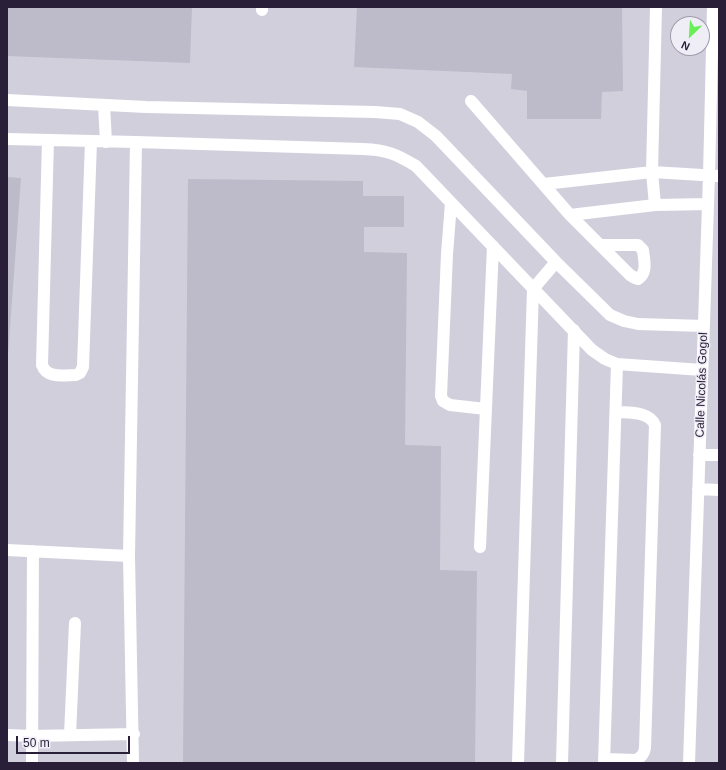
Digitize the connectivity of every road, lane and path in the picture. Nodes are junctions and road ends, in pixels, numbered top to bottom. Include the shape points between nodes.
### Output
1 (656, 7) edge
2 (713, 7) edge
3 (7, 100) edge
4 (471, 101) dead end
5 (104, 105) junction
6 (714, 132) edge
7 (7, 139) edge
8 (48, 140) junction
9 (91, 141) junction
10 (106, 142) junction
11 (136, 142) junction
12 (652, 172) junction
13 (714, 176) edge
14 (544, 184) junction
15 (451, 203) junction
16 (708, 204) junction
17 (655, 205) junction
18 (570, 215) junction
19 (713, 217) edge
20 (600, 245) dead end
21 (493, 246) junction
22 (556, 262) junction
23 (533, 289) junction
24 (704, 326) junction
25 (574, 330) junction
26 (618, 364) junction
27 (702, 370) junction
28 (486, 408) junction
29 (616, 412) junction
30 (699, 455) junction
31 (719, 455) edge
32 (698, 489) junction
33 (719, 490) edge
34 (480, 547) dead end
35 (7, 550) edge
36 (33, 551) junction
37 (129, 556) junction
38 (75, 623) dead end
39 (7, 734) edge
40 (134, 734) junction
41 (70, 735) junction
42 (32, 736) junction
43 (604, 761) edge
44 (32, 763) edge
45 (133, 763) edge
46 (518, 763) edge
47 (562, 763) edge
48 (689, 763) edge

1 - 12 street
2 - 6 street, Calle Nicolás Gogol
3 - 5 street
4 - 14 street
5 - 10 street
5 - 22 street via 400,114 418,122 436,136
6 - 13 street, Calle Nicolás Gogol
7 - 8 street
8 - 9 street
8 - 9 street via 42,366 44,371 51,375 76,375 83,367
9 - 10 street
10 - 11 street
11 - 15 street via 382,150 416,166
11 - 37 street
12 - 13 street
12 - 14 street
12 - 17 street
13 - 16 street, Calle Nicolás Gogol
14 - 18 street
15 - 21 street
15 - 28 street via 441,396 443,401 450,405
16 - 17 street
16 - 19 street, Calle Nicolás Gogol
17 - 18 street
18 - 20 street
19 - 24 street, Calle Nicolás Gogol
21 - 23 street
21 - 28 street
22 - 23 street
22 - 24 street via 610,315 638,324
23 - 25 street
23 - 46 street
24 - 27 street, Calle Nicolás Gogol
25 - 26 street via 592,350
25 - 47 street
26 - 27 street
26 - 29 street
27 - 30 street, Calle Nicolás Gogol
28 - 34 street
29 - 43 street
29 - 43 street via 644,415 653,420 655,426 645,740 644,754 641,758
30 - 31 street
30 - 32 street, Calle Nicolás Gogol
32 - 33 street
32 - 48 street, Calle Nicolás Gogol
35 - 36 street
36 - 37 street
36 - 42 street
37 - 40 street
38 - 41 street
39 - 42 street
40 - 41 street
40 - 45 street
41 - 42 street
42 - 44 street

